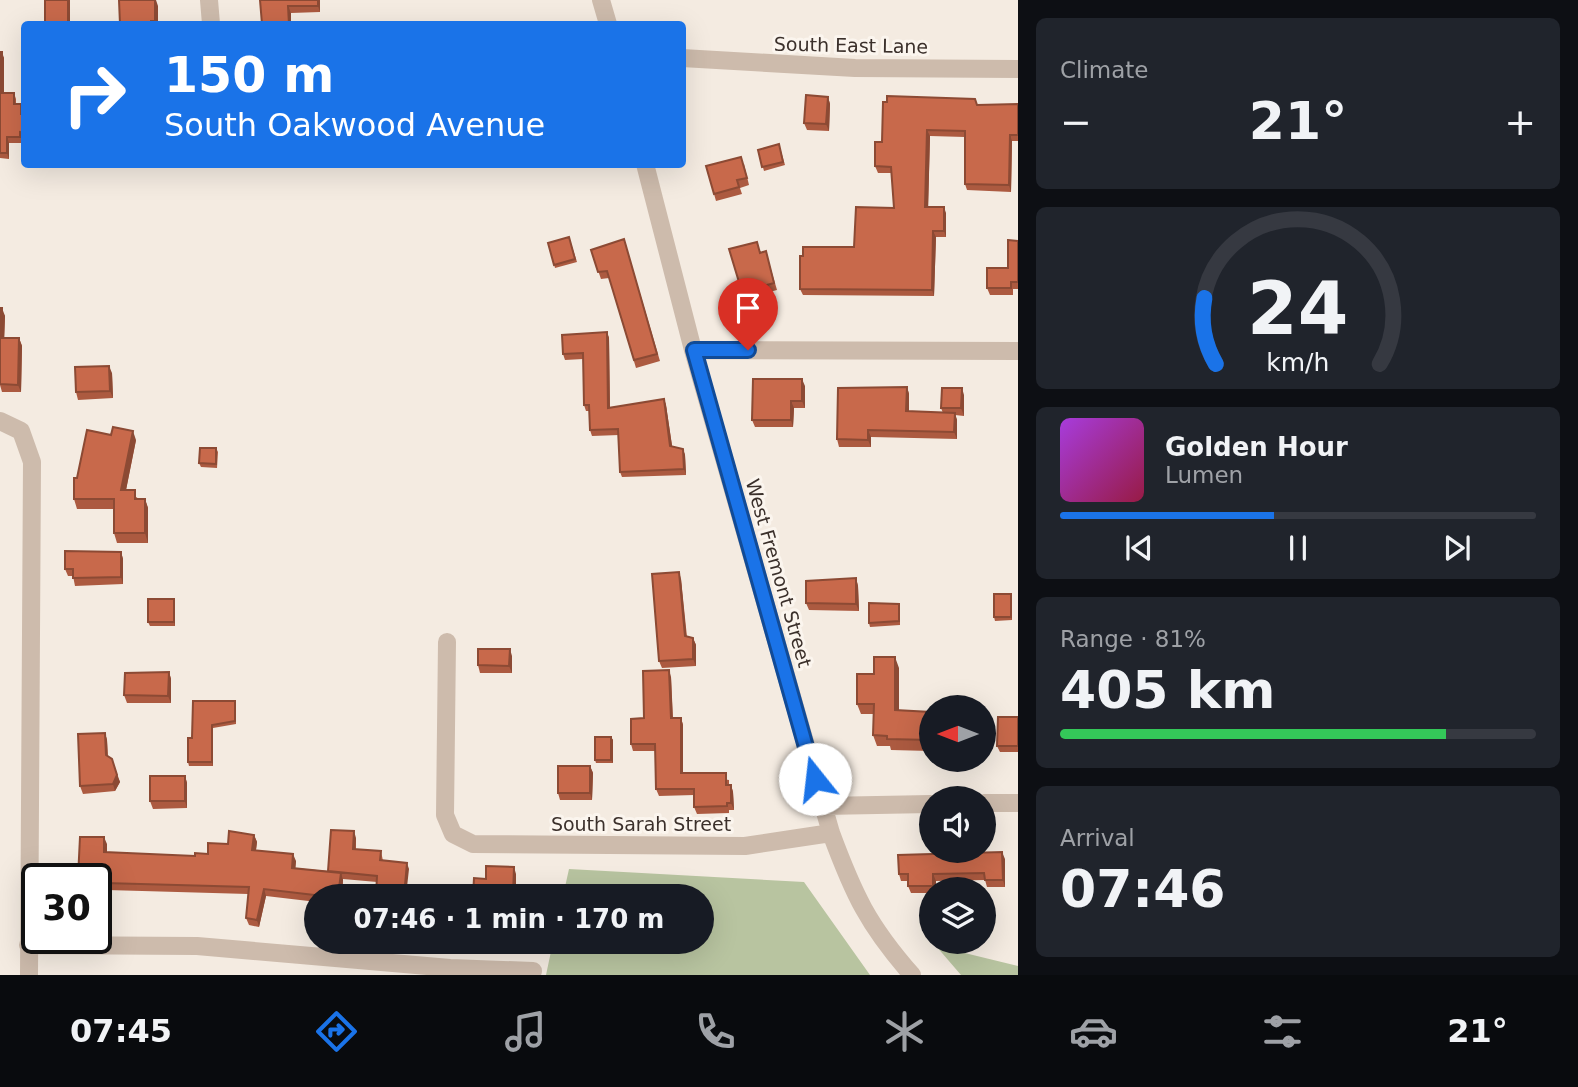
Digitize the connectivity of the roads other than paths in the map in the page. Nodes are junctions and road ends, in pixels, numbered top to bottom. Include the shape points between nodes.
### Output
1 (209, 0) edge
2 (601, 0) edge
3 (211, 21) edge
4 (607, 21) edge
5 (686, 58) edge
6 (1018, 69) edge
7 (646, 168) edge
8 (694, 350) junction
9 (1018, 351) edge
10 (0, 421) edge
11 (447, 642) dead end
12 (996, 803) edge
13 (1018, 803) edge
14 (919, 804) edge
15 (823, 806) junction
16 (831, 833) junction
17 (29, 863) edge
18 (112, 946) edge
19 (28, 954) edge
20 (533, 971) dead end
21 (29, 975) edge
22 (912, 975) edge

1 - 3 street
2 - 4 street
5 - 6 street, South East Lane via 855,68
7 - 8 street, West Fremont Street
8 - 9 street
8 - 15 street, West Fremont Street
10 - 17 street via 21,431 32,462
11 - 16 street, South Sarah Street via 445,815 453,834 473,844 745,846
12 - 13 street
14 - 15 street
15 - 16 street, West Fremont Street
16 - 22 street, West Fremont Street via 855,897 881,940
18 - 20 street via 209,947
19 - 21 street

